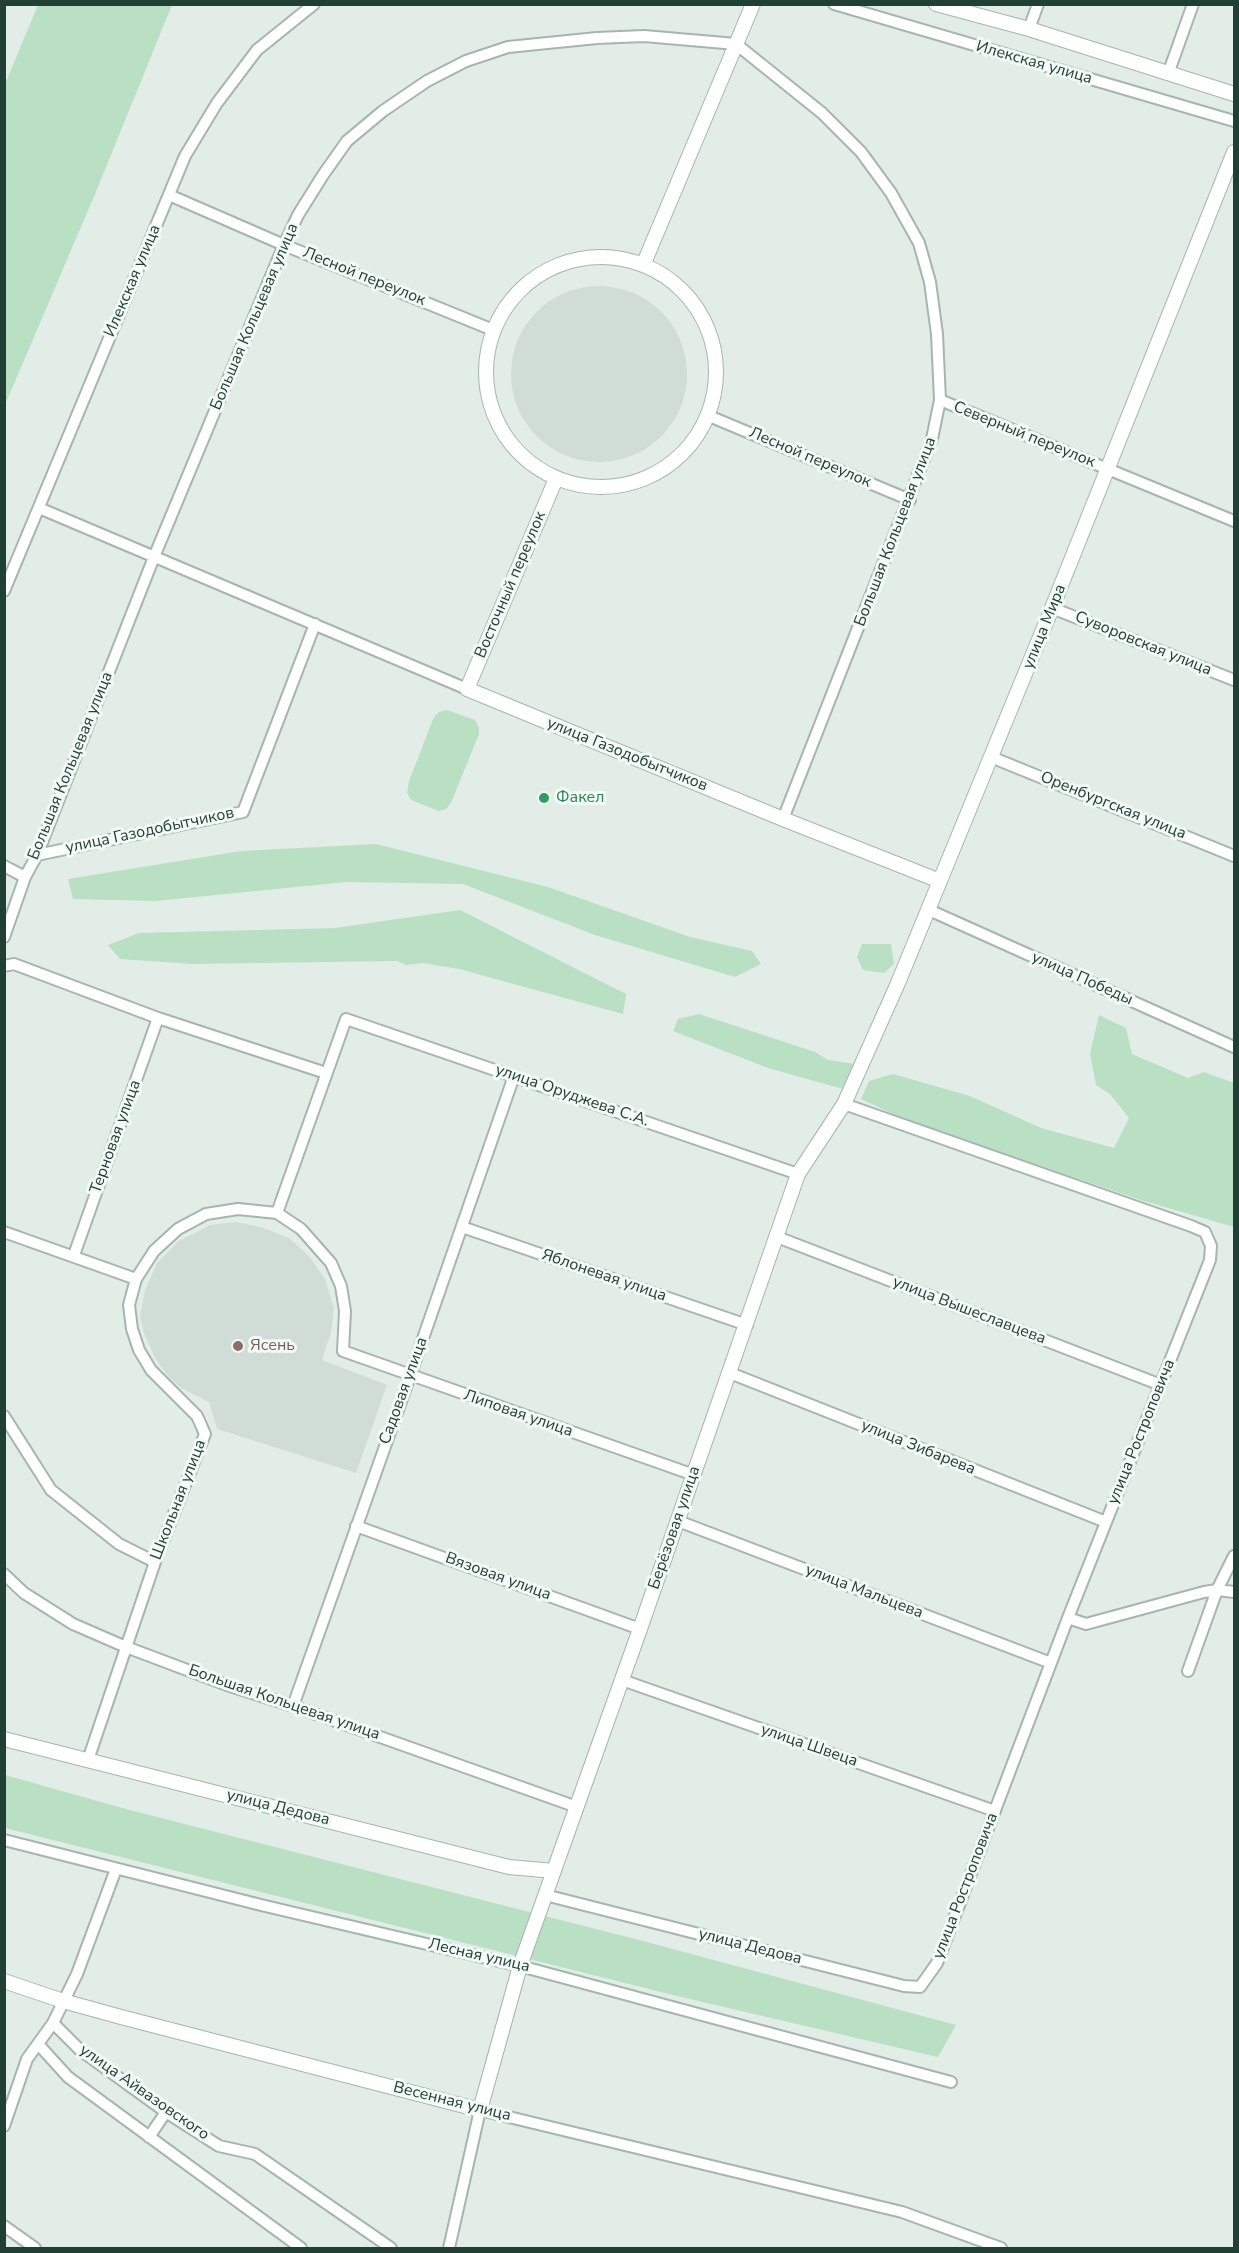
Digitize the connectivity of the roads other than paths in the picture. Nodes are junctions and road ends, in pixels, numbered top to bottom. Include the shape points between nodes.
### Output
1 (314, 4) edge
2 (753, 4) edge
3 (834, 4) edge
4 (936, 4) edge
5 (1038, 4) edge
6 (1193, 4) edge
7 (1029, 29) junction
8 (736, 44) junction
9 (1168, 74) junction
10 (1234, 94) edge
11 (1234, 121) edge
12 (1234, 152) edge
13 (169, 195) junction
14 (284, 245) junction
15 (644, 263) junction
16 (493, 330) junction
17 (940, 400) junction
18 (709, 416) junction
19 (1108, 470) junction
20 (555, 481) junction
21 (910, 500) junction
22 (39, 508) junction
23 (1234, 521) edge
24 (154, 557) junction
25 (4, 591) edge
26 (1052, 608) junction
27 (315, 624) junction
28 (1234, 680) edge
29 (467, 689) junction
30 (992, 757) junction
31 (783, 819) junction
32 (37, 855) junction
33 (1234, 856) edge
34 (4, 866) edge
35 (25, 877) junction
36 (940, 881) junction
37 (929, 910) junction
38 (4, 937) edge
39 (4, 966) edge
40 (159, 1018) junction
41 (1234, 1047) edge
42 (326, 1073) junction
43 (514, 1076) junction
44 (845, 1101) junction
45 (798, 1174) junction
46 (277, 1213) junction
47 (462, 1227) junction
48 (4, 1232) edge
49 (777, 1237) junction
50 (74, 1256) junction
51 (136, 1279) junction
52 (747, 1325) junction
53 (343, 1351) joint
54 (730, 1373) junction
55 (410, 1376) junction
56 (1161, 1385) junction
57 (4, 1416) edge
58 (694, 1476) junction
59 (678, 1521) junction
60 (1106, 1522) junction
61 (356, 1526) junction
62 (1234, 1556) edge
63 (155, 1562) junction
64 (4, 1574) edge
65 (1217, 1590) junction
66 (1234, 1592) edge
67 (1068, 1618) junction
68 (640, 1629) junction
69 (126, 1647) junction
70 (1051, 1663) junction
71 (1188, 1671) dead end
72 (622, 1680) junction
73 (293, 1706) junction
74 (4, 1739) edge
75 (88, 1760) junction
76 (577, 1807) junction
77 (995, 1811) junction
78 (4, 1840) edge
79 (116, 1869) junction
80 (554, 1871) junction
81 (545, 1895) junction
82 (520, 1966) junction
83 (4, 1981) edge
84 (920, 1987) joint
85 (63, 2001) junction
86 (53, 2023) junction
87 (38, 2044) junction
88 (951, 2082) dead end
89 (480, 2110) junction
90 (166, 2112) junction
91 (4, 2126) edge
92 (150, 2137) junction
93 (4, 2226) edge
94 (34, 2248) edge
95 (301, 2248) edge
96 (392, 2248) edge
97 (449, 2248) edge
98 (1001, 2248) edge

1 - 13 street, Илекская улица via 257,50 217,103 185,156
2 - 8 street
3 - 11 street, Илекская улица
4 - 7 street
5 - 7 street
6 - 9 street
7 - 9 street
8 - 14 street, Большая Кольцевая улица via 644,36 597,38 508,47 466,61 382,111 347,141 323,174
8 - 15 street
8 - 17 street, Большая Кольцевая улица via 822,113 861,152 891,193 919,243 930,282
9 - 10 street
12 - 19 street, улица Мира
13 - 14 street, Лесной переулок
13 - 22 street, Илекская улица
14 - 16 street, Лесной переулок
14 - 24 street, Большая Кольцевая улица
15 - 16 street via 605,257 568,262 537,276 512,298
15 - 18 street via 682,291 702,318 715,359 715,389
16 - 20 street via 485,386 493,416 512,446
17 - 19 street, Северный переулок
17 - 21 street, Большая Кольцевая улица via 932,439
18 - 20 street via 680,457 658,472 602,487
18 - 21 street, Лесной переулок
19 - 23 street, Северный переулок
19 - 26 street, улица Мира
20 - 29 street, Восточный переулок
21 - 31 street, Большая Кольцевая улица
22 - 24 street, улица Газодобытчиков
22 - 25 street, Илекская улица
24 - 27 street, улица Газодобытчиков
24 - 32 street, Большая Кольцевая улица
26 - 28 street, Суворовская улица
26 - 30 street, улица Мира
27 - 29 street, улица Газодобытчиков
27 - 32 street, улица Газодобытчиков via 243,812
29 - 31 street, улица Газодобытчиков
30 - 33 street, Оренбургская улица
30 - 36 street, улица Мира
31 - 36 street, улица Газодобытчиков
32 - 35 street, Большая Кольцевая улица
34 - 35 street
35 - 38 street, Большая Кольцевая улица
36 - 37 street, улица Мира
37 - 41 street, улица Победы
37 - 44 street, улица Мира
39 - 40 street via 14,964
40 - 42 street
40 - 50 street, Терновая улица
42 - 43 street, улица Оруджева С.А. via 346,1019
42 - 46 street
43 - 45 street, улица Оруджева С.А.
43 - 47 street, Садовая улица
44 - 45 street, Берёзовая улица
44 - 56 street, улица Ростроповича via 1205,1232 1211,1245 1210,1260
45 - 49 street, Берёзовая улица
46 - 51 street, Школьная улица via 238,1209 206,1214 178,1229 154,1251
46 - 53 street, Школьная улица via 301,1229 331,1263 341,1286 345,1311
47 - 52 street, Яблоневая улица
47 - 55 street, Садовая улица
48 - 50 street
49 - 52 street, Берёзовая улица
49 - 56 street, улица Вышеславцева
50 - 51 street
51 - 63 street, Школьная улица via 129,1305 139,1350 152,1370 197,1416 205,1434
52 - 54 street, Берёзовая улица
53 - 55 street, Липовая улица
54 - 58 street, Берёзовая улица
54 - 60 street, улица Зибарева
55 - 58 street, Липовая улица
55 - 61 street, Садовая улица
56 - 60 street, улица Ростроповича
57 - 63 street via 51,1490 119,1544
58 - 59 street, Берёзовая улица
59 - 68 street, Берёзовая улица
59 - 70 street, улица Мальцева
60 - 67 street, улица Ростроповича
61 - 68 street, Вязовая улица
61 - 73 street, Садовая улица
62 - 65 street
63 - 69 street, Школьная улица
64 - 69 street, Большая Кольцевая улица via 24,1593 73,1624
65 - 66 street
65 - 67 street via 1086,1624
65 - 71 street
67 - 70 street, улица Ростроповича
68 - 72 street, Берёзовая улица
69 - 73 street, Большая Кольцевая улица
69 - 75 street, Школьная улица
70 - 77 street, улица Ростроповича
72 - 76 street, Берёзовая улица
72 - 77 street, улица Швеца
73 - 76 street, Большая Кольцевая улица
74 - 75 street, улица Дедова
75 - 80 street, улица Дедова via 509,1867
76 - 80 street, Берёзовая улица
77 - 84 street, улица Ростроповича via 937,1963
78 - 79 street, Лесная улица
79 - 82 street, Лесная улица
79 - 85 street
80 - 81 street, Берёзовая улица
81 - 82 street, Берёзовая улица
81 - 84 street, улица Дедова
82 - 88 street, Лесная улица
82 - 89 street, Берёзовая улица
83 - 85 street, Весенная улица
85 - 86 street
85 - 89 street, Весенная улица
86 - 87 street
86 - 90 street, улица Айвазовского via 79,2049
87 - 91 street via 27,2059
87 - 92 street via 68,2078
89 - 97 street
89 - 98 street, Весенная улица via 902,2212
90 - 92 street
90 - 96 street, улица Айвазовского via 219,2146 255,2154
92 - 95 street
93 - 94 street

